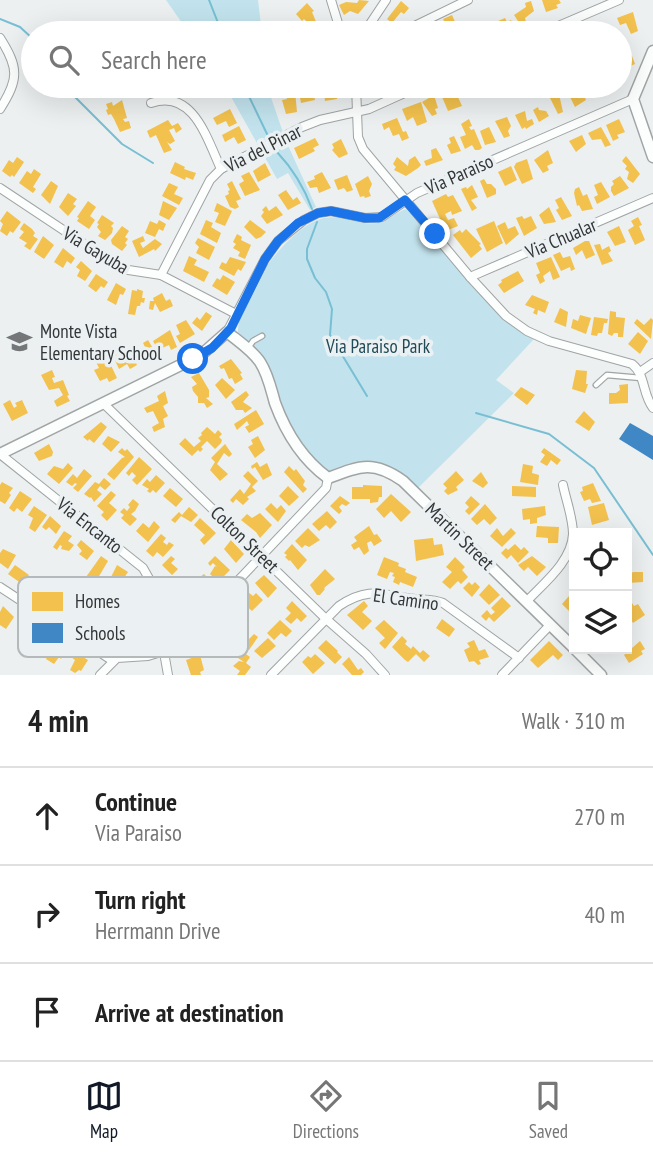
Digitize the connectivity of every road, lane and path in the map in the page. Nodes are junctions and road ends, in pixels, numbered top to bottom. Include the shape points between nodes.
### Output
1 (331, 0) edge
2 (386, 0) edge
3 (468, 0) edge
4 (619, 0) edge
5 (337, 21) edge
6 (372, 21) edge
7 (425, 21) edge
8 (570, 21) edge
9 (0, 38) edge
10 (653, 51) edge
11 (356, 98) edge
12 (393, 98) edge
13 (633, 99) junction
14 (151, 103) dead end
15 (0, 109) edge
16 (356, 112) junction
17 (653, 157) edge
18 (221, 169) junction
19 (0, 188) edge
20 (653, 198) edge
21 (405, 200) junction
22 (161, 275) junction
23 (470, 277) junction
24 (236, 314) junction
25 (228, 332) junction
26 (262, 336) dead end
27 (248, 349) junction
28 (653, 363) edge
29 (641, 375) junction
30 (596, 385) dead end
31 (104, 404) junction
32 (653, 408) edge
33 (0, 454) edge
34 (328, 478) junction
35 (563, 485) dead end
36 (263, 557) junction
37 (148, 577) edge
38 (243, 577) edge
39 (0, 587) edge
40 (18, 599) edge
41 (527, 601) junction
42 (326, 618) junction
43 (550, 625) junction
44 (569, 643) edge
45 (580, 654) edge
46 (107, 657) edge
47 (129, 657) edge
48 (165, 657) edge
49 (519, 658) junction
50 (113, 661) junction
51 (100, 675) edge
52 (168, 675) edge
53 (271, 675) edge
54 (385, 675) edge
55 (502, 675) edge
56 (601, 675) edge

1 - 5 street
2 - 6 street
3 - 7 street
4 - 8 street
9 - 15 street via 15,75
10 - 13 street
11 - 16 street
12 - 16 street, Via del Pinar
13 - 17 street
13 - 21 street, Via Paraiso
14 - 18 street via 170,99 195,114
16 - 18 street, Via del Pinar via 302,127
16 - 21 street via 363,149
18 - 22 street, Via del Pinar via 210,180
19 - 22 street, Via Gayuba via 122,270
20 - 23 street, Via Chualar
21 - 23 street
21 - 24 street, Via Paraiso via 379,218 331,211 298,223 271,250
22 - 24 street, Via Gayuba
23 - 29 street via 527,331 563,346 627,362
24 - 25 street, Via Paraiso
25 - 27 street
25 - 31 street, Via Paraiso via 201,355
26 - 27 lane
27 - 34 street via 264,368 300,452
28 - 29 street
29 - 30 lane via 607,375
29 - 32 street
31 - 33 street, Via Paraiso
31 - 36 street, Colton Street
33 - 37 street, Via Encanto via 143,568
34 - 36 street via 326,488
34 - 41 street, Martin Street via 364,466 389,471
35 - 41 street via 572,526 570,547
36 - 38 street
36 - 42 street, Colton Street
39 - 40 street
41 - 43 street, Martin Street
42 - 49 street, El Camino via 363,594 433,599
42 - 53 street, El Camino
42 - 54 street, Colton Street
43 - 44 street, Martin Street
43 - 49 street
45 - 56 street, Martin Street
46 - 50 street
47 - 50 street
48 - 52 street, Via Encanto
49 - 55 street
50 - 51 street

